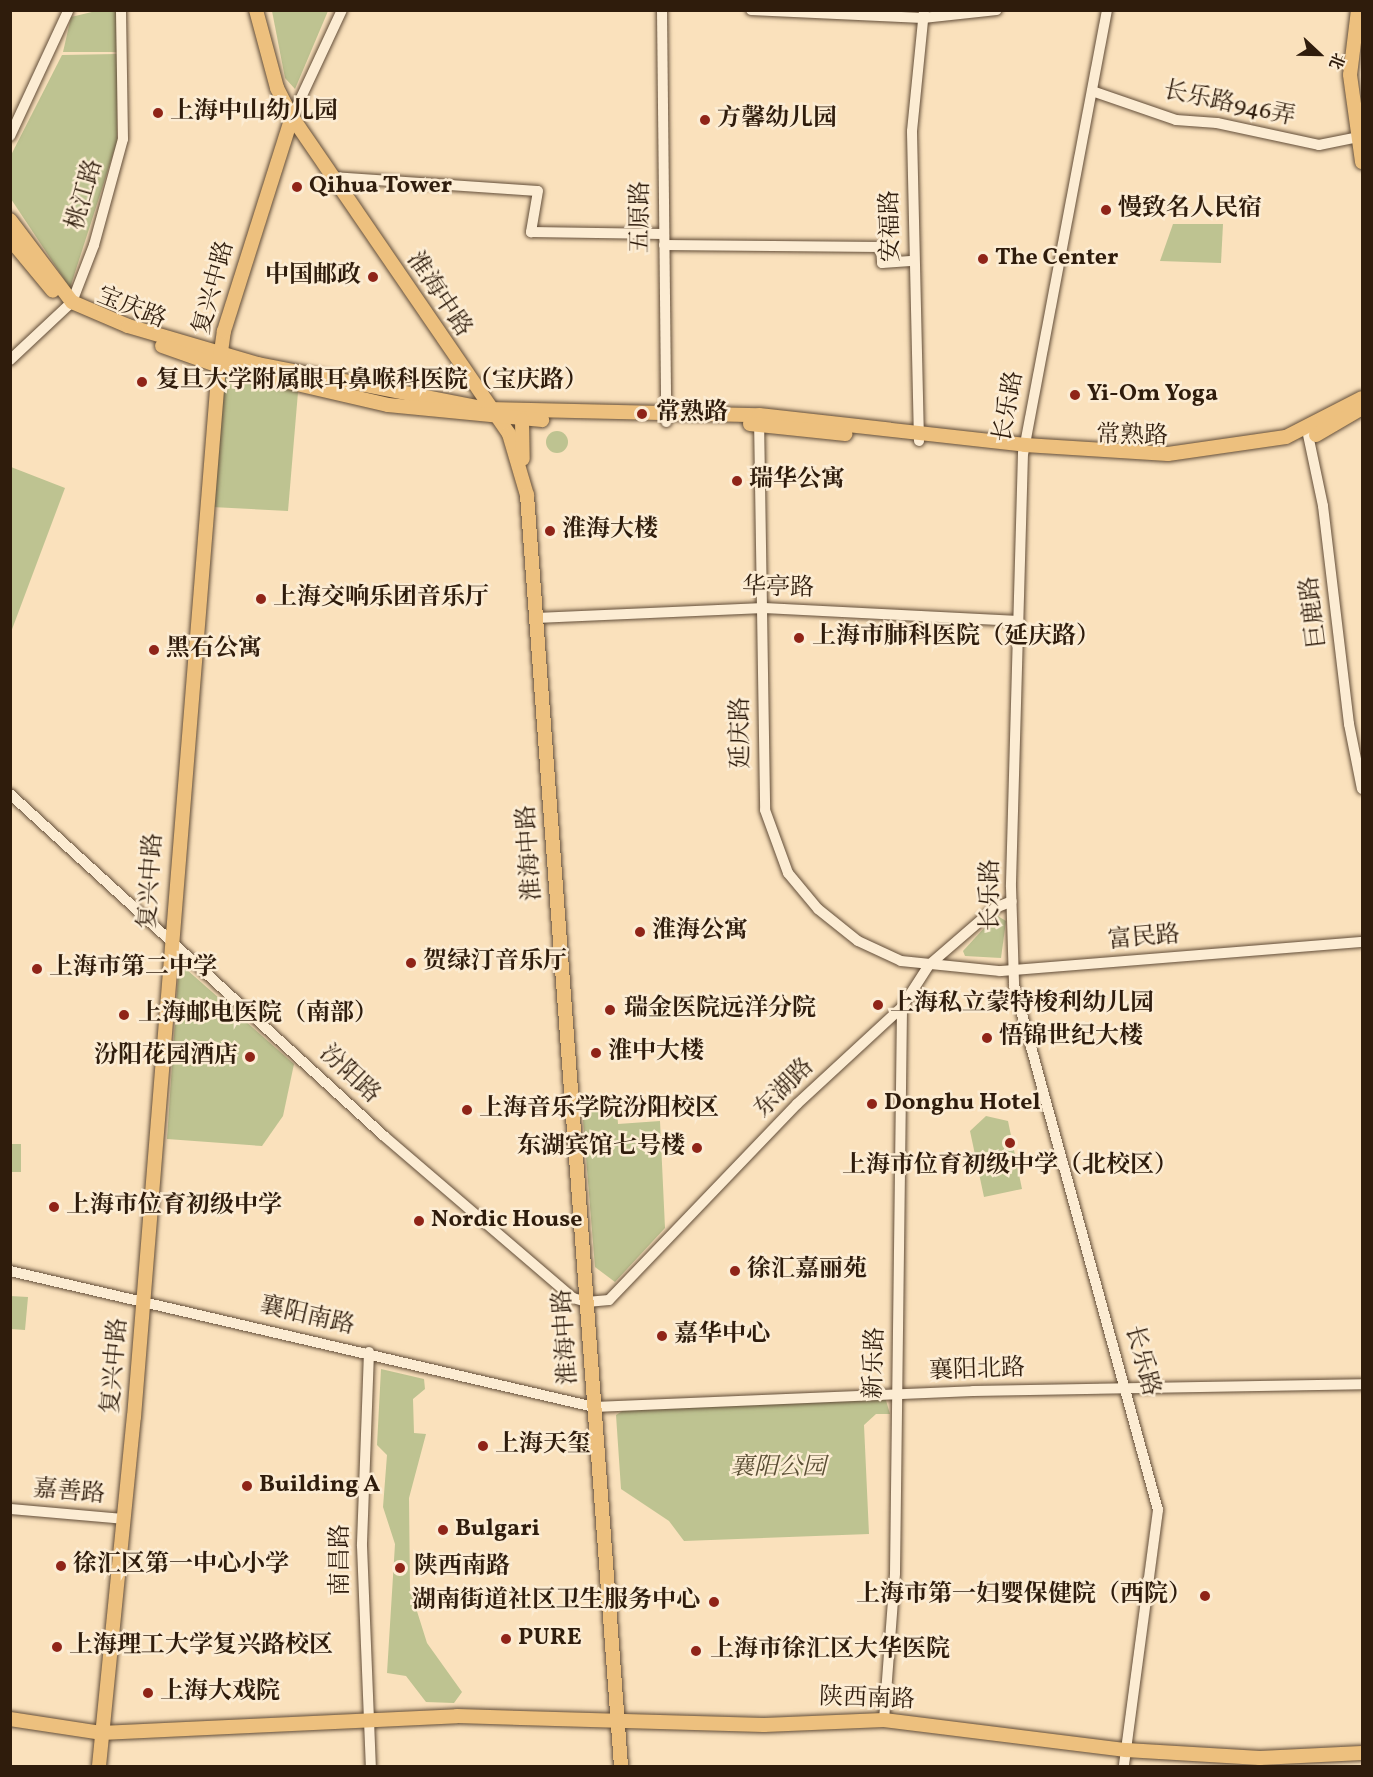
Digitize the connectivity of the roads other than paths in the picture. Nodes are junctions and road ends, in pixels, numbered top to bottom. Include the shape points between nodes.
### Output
1 (121, 10) edge
2 (256, 10) edge
3 (342, 10) edge
4 (662, 10) edge
5 (751, 10) edge
6 (997, 10) edge
7 (1107, 10) edge
8 (1358, 10) edge
9 (68, 11) edge
10 (839, 13) edge
11 (924, 14) edge
12 (1092, 91) junction
13 (292, 117) junction
14 (10, 136) edge
15 (1359, 137) junction
16 (1362, 162) edge
17 (332, 177) junction
18 (10, 220) edge
19 (10, 239) edge
20 (664, 239) junction
21 (914, 261) junction
22 (69, 304) junction
23 (10, 360) edge
24 (220, 360) junction
25 (1362, 392) edge
26 (1362, 398) edge
27 (1362, 408) edge
28 (493, 414) junction
29 (666, 418) junction
30 (522, 420) junction
31 (759, 420) junction
32 (1310, 434) junction
33 (918, 438) junction
34 (1276, 439) junction
35 (1024, 449) junction
36 (523, 476) junction
37 (764, 608) junction
38 (536, 618) junction
39 (1019, 621) junction
40 (1362, 789) edge
41 (10, 794) edge
42 (1012, 901) junction
43 (170, 937) junction
44 (1362, 942) edge
45 (929, 965) junction
46 (1014, 971) junction
47 (902, 1007) junction
48 (10, 1271) edge
49 (144, 1300) junction
50 (587, 1302) junction
51 (369, 1352) junction
52 (1362, 1384) edge
53 (1127, 1388) junction
54 (897, 1394) junction
55 (594, 1407) junction
56 (10, 1509) edge
57 (124, 1519) junction
58 (10, 1719) edge
59 (369, 1720) junction
60 (618, 1720) junction
61 (884, 1720) junction
62 (102, 1733) junction
63 (1126, 1750) junction
64 (1362, 1753) edge
65 (1259, 1762) edge
66 (99, 1767) edge
67 (371, 1767) edge
68 (621, 1767) edge
69 (1124, 1767) edge

1 - 22 street, 桃江路 via 123,139 94,245
2 - 13 main road, 淮海中路 via 277,88
3 - 13 street
4 - 20 street, 五原路
5 - 10 street
6 - 11 street
7 - 12 street, 长乐路
8 - 15 main road via 1350,75
9 - 14 street
10 - 11 street
11 - 21 street, 安福路 via 912,131
12 - 15 street, 长乐路946弄 via 1176,120 1217,123 1319,146
12 - 35 street, 长乐路
13 - 17 main road, 淮海中路
13 - 24 main road, 复兴中路
15 - 16 main road
17 - 20 street via 538,191 531,232
17 - 28 main road, 淮海中路
18 - 22 main road
19 - 22 main road
20 - 21 street via 881,247 882,263
20 - 29 street, 五原路
21 - 33 street, 安福路
22 - 23 street, 桃江路
22 - 24 main road, 宝庆路
24 - 28 main road, 宝庆路 via 388,405
24 - 43 main road, 复兴中路
25 - 34 main road, 常熟路
26 - 32 main road, 常熟路
27 - 32 main road, 常熟路
28 - 29 main road, 常熟路
28 - 30 main road, 常熟路
28 - 36 main road, 淮海中路 via 509,434
29 - 30 main road, 常熟路
29 - 31 main road, 常熟路
30 - 36 main road
31 - 33 main road, 常熟路
31 - 37 street, 延庆路
32 - 34 main road, 常熟路
32 - 35 main road, 常熟路 via 1174,460 1128,462
32 - 40 street, 巨鹿路 via 1353,757
33 - 35 main road, 常熟路
34 - 35 main road, 常熟路 via 1168,454
35 - 39 street, 长乐路
36 - 38 main road, 淮海中路
37 - 38 street, 华亭路
37 - 39 street, 华亭路
37 - 45 street, 延庆路 via 765,810 788,873 818,909 858,941 901,961
38 - 50 main road, 淮海中路
39 - 42 street, 长乐路
41 - 43 street, 汾阳路
42 - 45 street, 东湖路 via 995,908
42 - 46 street, 长乐路
43 - 49 main road, 复兴中路
43 - 50 street, 汾阳路 via 384,1136 573,1298
44 - 46 street, 富民路
45 - 46 street, 富民路
45 - 47 street, 东湖路
46 - 53 street, 长乐路
47 - 50 street, 东湖路 via 797,1104 609,1300
47 - 54 street, 新乐路
48 - 49 street, 襄阳南路
49 - 51 street, 襄阳南路
49 - 57 main road, 复兴中路
50 - 55 main road, 淮海中路
51 - 55 street, 襄阳南路
51 - 59 street, 南昌路 via 362,1546
52 - 53 street, 襄阳北路
53 - 54 street, 襄阳北路
53 - 63 street, 长乐路 via 1158,1518
54 - 55 street, 襄阳北路
54 - 61 street, 新乐路 via 895,1573
55 - 60 main road, 淮海中路
56 - 57 street, 嘉善路
57 - 62 main road, 复兴中路
58 - 62 main road, 陕西南路
59 - 60 main road, 陕西南路
59 - 62 main road, 陕西南路
59 - 67 street, 南昌路
60 - 61 main road, 陕西南路 via 764,1725
60 - 68 main road, 淮海中路
61 - 63 main road, 陕西南路
62 - 66 main road, 复兴中路
63 - 65 main road, 陕西南路
63 - 69 street, 长乐路
64 - 65 main road, 陕西南路

